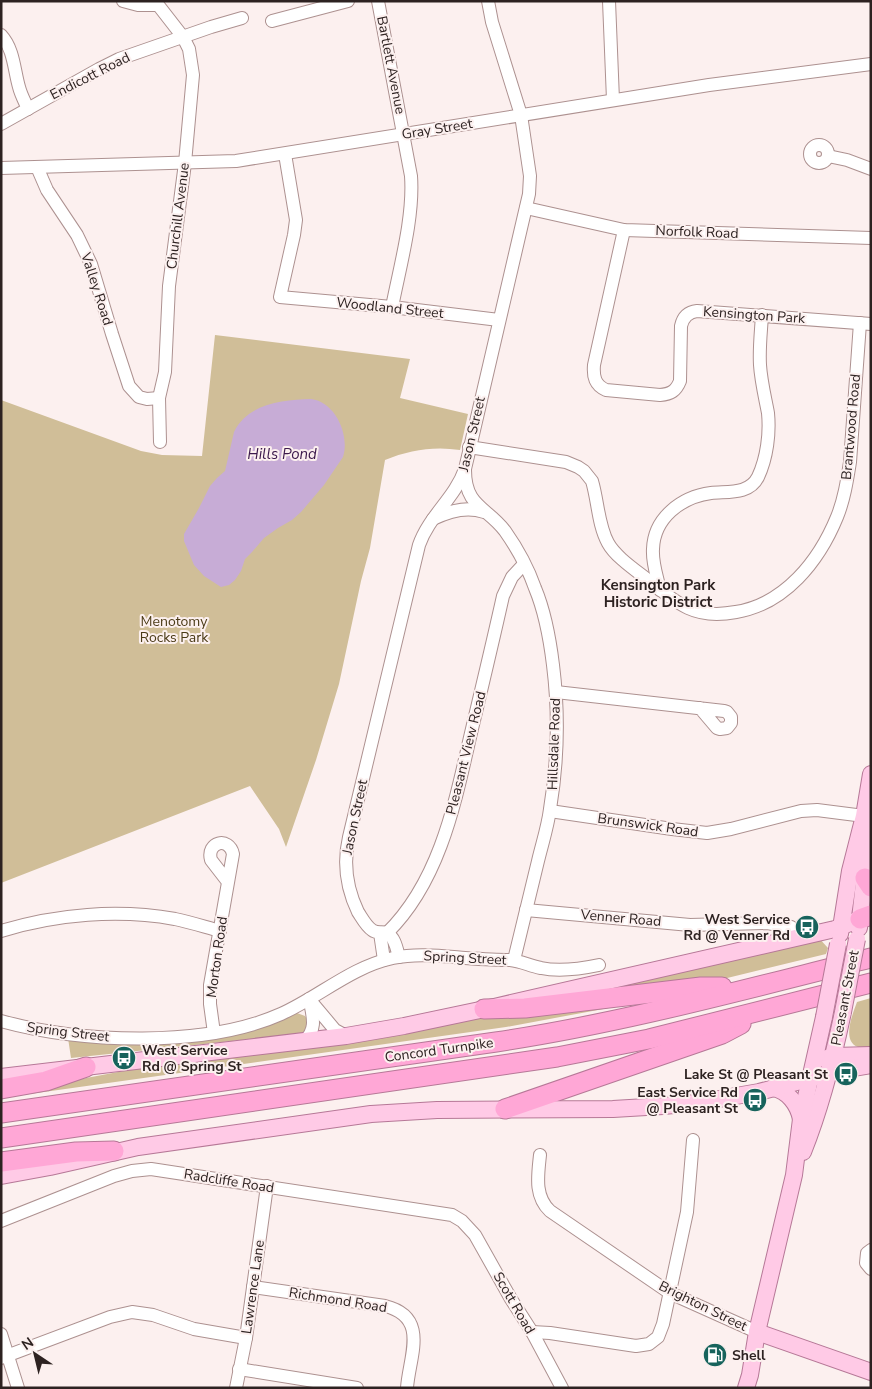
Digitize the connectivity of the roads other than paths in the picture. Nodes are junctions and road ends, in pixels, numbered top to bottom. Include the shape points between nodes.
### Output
1 (123, 1) edge
2 (348, 1) edge
3 (378, 1) edge
4 (488, 1) edge
5 (609, 1) edge
6 (156, 3) edge
7 (242, 18) dead end
8 (272, 21) dead end
9 (1, 35) edge
10 (183, 37) junction
11 (871, 64) edge
12 (613, 100) junction
13 (28, 109) junction
14 (521, 115) junction
15 (1, 124) edge
16 (404, 134) junction
17 (286, 154) junction
18 (828, 156) dead end
19 (185, 163) junction
20 (37, 167) junction
21 (1, 168) edge
22 (871, 169) edge
23 (526, 208) junction
24 (624, 230) junction
25 (871, 238) edge
26 (392, 307) junction
27 (762, 315) junction
28 (499, 320) junction
29 (865, 323) edge
30 (159, 398) junction
31 (160, 442) dead end
32 (469, 448) junction
33 (465, 469) junction
34 (484, 512) junction
35 (431, 520) junction
36 (524, 564) junction
37 (660, 590) junction
38 (556, 692) junction
39 (700, 708) dead end
40 (871, 774) edge
41 (550, 811) junction
42 (864, 816) junction
43 (228, 882) dead end
44 (868, 882) edge
45 (526, 910) junction
46 (866, 917) edge
47 (841, 927) junction
48 (1, 931) edge
49 (220, 931) junction
50 (384, 933) junction
51 (799, 937) junction
52 (399, 957) junction
53 (871, 958) edge
54 (384, 960) junction
55 (514, 960) junction
56 (599, 965) dead end
57 (871, 983) edge
58 (758, 986) junction
59 (309, 999) junction
60 (774, 1007) junction
61 (484, 1009) junction
62 (1, 1021) edge
63 (214, 1033) junction
64 (346, 1036) junction
65 (304, 1041) junction
66 (871, 1055) edge
67 (834, 1056) junction
68 (871, 1065) edge
69 (86, 1067) junction
70 (812, 1072) junction
71 (829, 1073) junction
72 (1, 1077) edge
73 (772, 1088) junction
74 (1, 1089) edge
75 (505, 1110) junction
76 (1, 1113) edge
77 (801, 1119) junction
78 (1, 1138) edge
79 (694, 1140) dead end
80 (114, 1151) junction
81 (540, 1155) dead end
82 (1, 1162) edge
83 (794, 1175) junction
84 (1, 1176) edge
85 (267, 1186) junction
86 (1, 1221) edge
87 (462, 1221) joint
88 (871, 1250) edge
89 (871, 1269) edge
90 (254, 1287) junction
91 (670, 1293) junction
92 (532, 1332) junction
93 (757, 1332) junction
94 (1, 1334) edge
95 (246, 1338) junction
96 (4, 1356) edge
97 (240, 1369) junction
98 (871, 1372) edge
99 (18, 1388) edge
100 (236, 1388) edge
101 (357, 1388) edge
102 (407, 1388) edge
103 (562, 1388) edge
104 (746, 1388) edge

1 - 6 street via 138,5
2 - 8 street
3 - 16 street, Bartlett Avenue
4 - 14 street, Jason Street
5 - 12 street
6 - 10 street, Churchill Avenue
7 - 10 street, Endicott Road
9 - 13 street via 10,49 19,88
10 - 13 street, Endicott Road via 109,64
10 - 19 street, Churchill Avenue via 189,49 193,75
11 - 12 street, Gray Street
12 - 14 street, Gray Street
13 - 15 street, Endicott Road
14 - 16 street, Gray Street
14 - 23 street, Jason Street via 530,176
16 - 17 street, Gray Street
16 - 26 street, Bartlett Avenue via 412,176 412,202
17 - 19 street, Gray Street via 236,161
17 - 26 street, Woodland Street via 296,224 280,297
18 - 22 street
19 - 20 street, Gray Street
19 - 30 street, Churchill Avenue via 169,286 165,372
20 - 21 street, Gray Street
20 - 30 street, Valley Road via 91,264 129,386 139,398
23 - 24 street, Norfolk Road
23 - 28 street, Jason Street
24 - 25 street, Norfolk Road
24 - 27 street, Kensington Park via 594,365 594,378 600,387 668,394 678,387 680,381 680,326 686,315 698,311
26 - 28 street, Woodland Street
27 - 29 street, Kensington Park
27 - 37 street via 760,366 769,424 761,468 755,481 742,490 694,497 669,512 653,545
28 - 32 street, Jason Street
29 - 37 street, Brantwood Road via 847,480 830,533 811,562 790,586 771,600 740,612 713,614 695,611
30 - 31 street, Churchill Avenue
32 - 33 street, Jason Street
32 - 37 street, Brantwood Road via 558,460 584,471 592,481 608,544
33 - 34 street, Hillsdale Road via 470,494
33 - 35 street, Jason Street via 452,495
34 - 35 street via 454,511
34 - 36 street, Hillsdale Road via 505,532
35 - 50 street, Jason Street via 419,545 346,855 347,882 353,901 368,926
36 - 38 street, Hillsdale Road via 540,602
36 - 50 street, Pleasant View Road via 512,577 504,596 440,848 421,888 401,918
38 - 39 street
38 - 41 street, Hillsdale Road via 558,725
40 - 42 main road, Pleasant Street
41 - 42 street, Brunswick Road via 706,833 731,830 800,811
41 - 45 street, Hillsdale Road
42 - 44 main road, Pleasant Street
42 - 47 main road, Pleasant Street via 850,871
43 - 49 street, Morton Road
44 - 46 main road, Pleasant Street
45 - 51 street, Venner Road via 690,925 767,923 791,927
45 - 55 street, Hillsdale Road
46 - 47 main road, Concord Turnpike
46 - 67 main road, Pleasant Street, bridge via 857,939
47 - 51 main road, Concord Turnpike
47 - 70 main road, Pleasant Street, bridge
48 - 49 street via 60,918 112,914 170,918
49 - 63 street, Morton Road via 210,994
50 - 52 street, Jason Street via 395,943
50 - 54 street
51 - 61 main road, Concord Turnpike
52 - 54 street, Spring Street
52 - 55 street, Spring Street via 428,955
53 - 58 highway, Concord Turnpike
54 - 59 street, Spring Street via 349,975
55 - 56 street, Spring Street via 553,970
57 - 60 highway, Concord Turnpike
58 - 61 highway via 701,987 525,1008
58 - 76 highway, Concord Turnpike via 618,1021 527,1038
59 - 63 street, Spring Street via 266,1020
59 - 64 street via 335,1030
59 - 65 street via 313,1025
60 - 75 highway via 722,1034
60 - 78 highway, Concord Turnpike via 648,1039 557,1057
61 - 64 main road, Concord Turnpike
62 - 63 street, Spring Street via 56,1032 125,1038
64 - 65 main road, Concord Turnpike
65 - 69 main road, Concord Turnpike
66 - 67 main road
67 - 70 main road via 825,1058
67 - 71 main road, Pleasant Street
68 - 71 main road
69 - 72 main road, Concord Turnpike
69 - 74 highway via 46,1081
70 - 71 main road
70 - 73 main road
70 - 77 main road, Pleasant Street
71 - 83 main road, Pleasant Street
73 - 75 main road via 710,1101 656,1107
73 - 77 main road via 782,1091 792,1100
75 - 80 main road via 421,1110 371,1114
77 - 83 main road, Pleasant Street
79 - 91 street via 687,1212
80 - 82 highway via 76,1152
80 - 84 main road
81 - 91 street, Brighton Street via 539,1192 544,1206
83 - 93 main road, Pleasant Street
85 - 86 street, Radcliffe Road via 138,1169
85 - 87 street, Radcliffe Road via 448,1214
85 - 90 street, Lawrence Lane
87 - 92 street, Scott Road via 475,1235
88 - 89 street via 867,1253 866,1263
90 - 95 street, Lawrence Lane
90 - 102 street, Richmond Road via 385,1306 400,1312 410,1322 414,1333
91 - 92 street via 658,1337 649,1344 636,1346
91 - 93 street, Brighton Street
92 - 103 street, Scott Road
93 - 98 main road, Brighton Street
93 - 104 main road, Pleasant Street
94 - 96 street
95 - 96 street via 194,1329 132,1312
95 - 97 street, Lawrence Lane
96 - 99 street
97 - 100 street, Lawrence Lane
97 - 101 street

